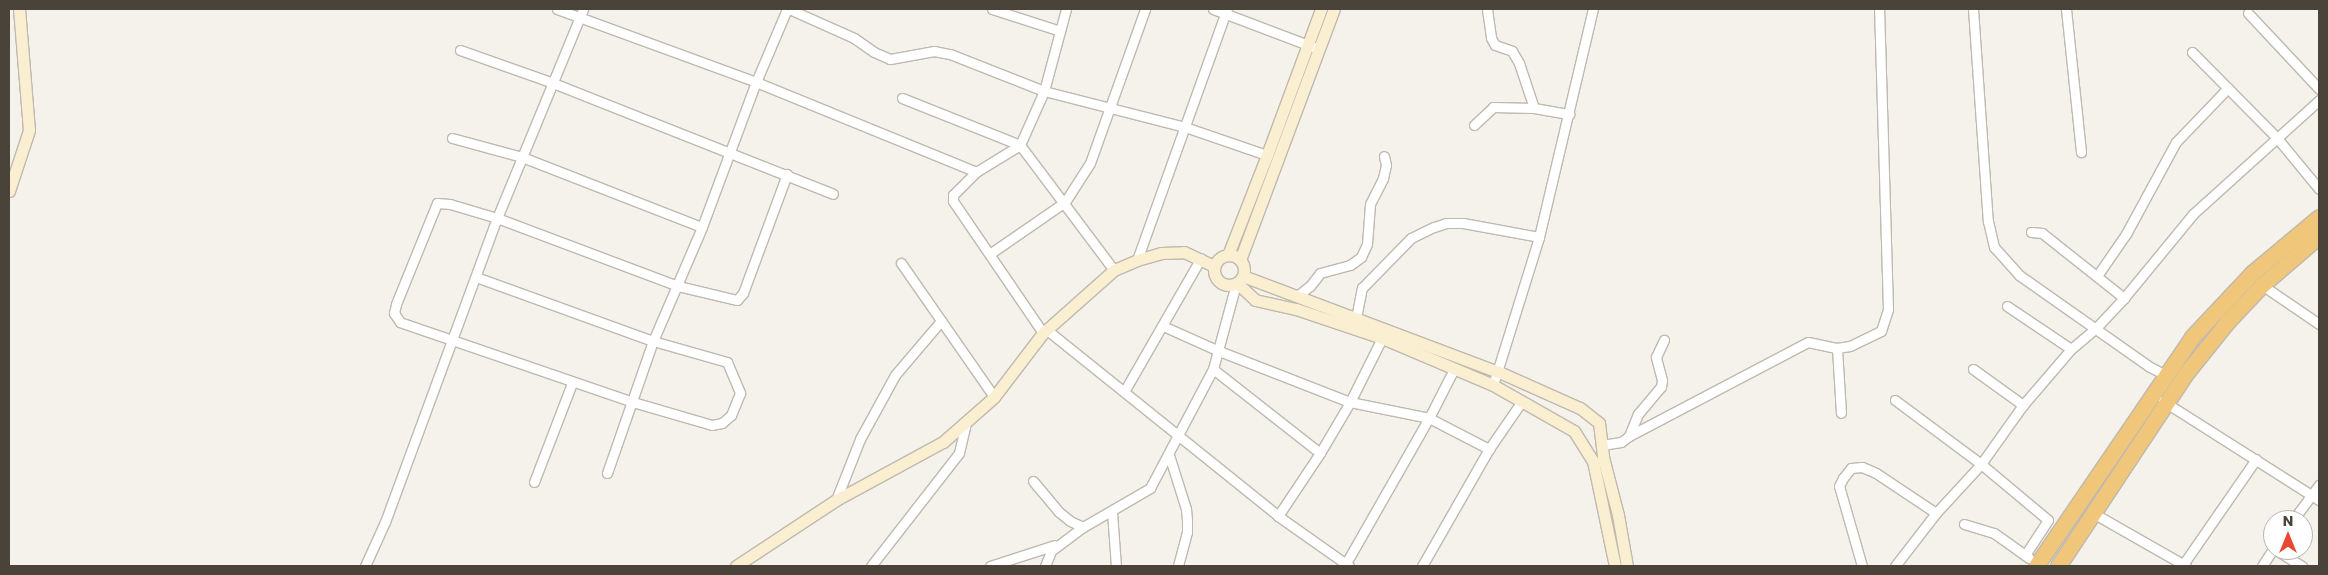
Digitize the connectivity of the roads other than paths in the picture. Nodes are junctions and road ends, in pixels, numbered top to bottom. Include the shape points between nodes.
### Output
1 (19, 9) edge
2 (557, 9) edge
3 (788, 9) edge
4 (992, 9) edge
5 (1066, 9) edge
6 (1145, 9) edge
7 (1213, 9) edge
8 (1321, 9) edge
9 (1334, 9) edge
10 (1487, 9) edge
11 (1593, 9) edge
12 (1879, 9) edge
13 (1974, 9) edge
14 (2066, 9) edge
15 (1226, 11) edge
16 (581, 13) edge
17 (2248, 14) dead end
18 (1060, 31) junction
19 (1314, 47) junction
20 (460, 50) dead end
21 (2192, 52) dead end
22 (756, 82) junction
23 (553, 84) junction
24 (2228, 88) junction
25 (1044, 90) junction
26 (2319, 90) edge
27 (902, 98) dead end
28 (2319, 100) edge
29 (1110, 107) junction
30 (1534, 108) junction
31 (1569, 114) junction
32 (1474, 125) dead end
33 (1185, 127) junction
34 (452, 138) dead end
35 (2277, 138) junction
36 (1020, 145) junction
37 (2081, 152) dead end
38 (729, 154) junction
39 (1268, 155) junction
40 (1384, 156) dead end
41 (522, 157) junction
42 (976, 172) junction
43 (787, 174) junction
44 (2319, 189) edge
45 (9, 191) edge
46 (833, 194) dead end
47 (1065, 202) junction
48 (2319, 217) edge
49 (497, 218) junction
50 (702, 227) junction
51 (2030, 232) dead end
52 (2319, 236) edge
53 (1539, 237) junction
54 (990, 253) junction
55 (1228, 255) junction
56 (1201, 258) junction
57 (1137, 260) junction
58 (1240, 260) junction
59 (901, 263) dead end
60 (1214, 266) junction
61 (1114, 270) junction
62 (2096, 276) junction
63 (476, 277) junction
64 (1239, 281) junction
65 (2262, 285) junction
66 (678, 286) junction
67 (1296, 296) junction
68 (2124, 298) junction
69 (2007, 306) dead end
70 (1356, 318) junction
71 (942, 321) junction
72 (2319, 324) edge
73 (1163, 326) junction
74 (2095, 329) junction
75 (1045, 331) junction
76 (451, 338) junction
77 (1382, 338) junction
78 (1664, 340) dead end
79 (653, 342) junction
80 (1838, 348) junction
81 (2071, 349) junction
82 (1219, 351) junction
83 (1213, 369) junction
84 (1454, 369) junction
85 (1973, 369) dead end
86 (1499, 372) junction
87 (2166, 376) junction
88 (572, 383) junction
89 (2180, 383) junction
90 (1494, 386) junction
91 (1125, 390) junction
92 (2154, 392) junction
93 (994, 397) junction
94 (1895, 400) dead end
95 (1522, 401) junction
96 (633, 402) junction
97 (1350, 402) junction
98 (2166, 404) junction
99 (2023, 405) junction
100 (1841, 413) dead end
101 (1429, 418) junction
102 (966, 423) junction
103 (1178, 436) junction
104 (1629, 436) junction
105 (1602, 445) junction
106 (1489, 448) junction
107 (1320, 453) junction
108 (1169, 455) junction
109 (2256, 458) junction
110 (1981, 464) junction
111 (607, 473) dead end
112 (1033, 481) dead end
113 (534, 482) dead end
114 (2319, 485) edge
115 (2311, 495) junction
116 (836, 500) junction
117 (2319, 500) edge
118 (2300, 510) edge
119 (1112, 512) junction
120 (1936, 513) junction
121 (2093, 513) junction
122 (1278, 516) junction
123 (1964, 524) dead end
124 (1083, 528) junction
125 (1065, 542) junction
126 (1614, 562) edge
127 (2033, 562) edge
128 (366, 566) edge
129 (736, 566) edge
130 (871, 566) edge
131 (990, 566) edge
132 (1045, 566) edge
133 (1116, 566) edge
134 (1178, 566) edge
135 (1347, 566) edge
136 (1422, 566) edge
137 (1627, 566) edge
138 (1862, 566) edge
139 (1895, 566) edge
140 (2058, 566) edge
141 (2183, 566) edge

1 - 45 main road via 29,130
2 - 16 street
3 - 22 street
3 - 25 street via 854,38 890,59 916,52 950,54
4 - 18 street
5 - 18 street
6 - 29 street
7 - 15 street
8 - 19 main road
9 - 19 main road
10 - 30 street via 1491,38 1495,45 1512,50
11 - 31 street
12 - 80 street via 1888,309 1881,331 1850,346
13 - 74 street via 1988,222 1994,247 2019,275
14 - 37 street
15 - 19 street
15 - 33 street
16 - 22 street
16 - 23 street
17 - 26 street
18 - 25 street
19 - 39 main road
19 - 58 main road
20 - 23 street
21 - 24 street
22 - 38 street
22 - 42 street
23 - 38 street
23 - 41 street
24 - 35 street
24 - 62 street via 2176,142 2126,234
25 - 29 street
25 - 36 street
27 - 36 street
28 - 35 street
29 - 33 street
29 - 47 street via 1090,163
30 - 31 street
30 - 32 street via 1493,107
31 - 53 street
33 - 39 street
33 - 57 street
34 - 41 street
35 - 44 street
35 - 68 street via 2194,214
36 - 42 street
36 - 47 street
38 - 43 street
38 - 50 street
39 - 55 main road
40 - 67 street via 1383,178 1370,204 1366,244 1360,257 1350,265 1320,273
41 - 49 street
41 - 50 street
42 - 54 street via 955,191 953,201
43 - 46 street
43 - 66 street via 743,293 737,300
47 - 54 street
47 - 61 street
48 - 87 highway via 2252,273 2224,302 2192,337
49 - 63 street
49 - 66 street
49 - 76 street via 437,203 396,304 394,313 400,322
50 - 66 street
51 - 62 street via 2042,233
52 - 65 highway
53 - 70 street via 1463,223 1434,227 1411,238 1362,288
53 - 86 street
54 - 75 street
55 - 58 main road
55 - 60 main road via 1219,258
56 - 57 main road via 1184,252 1161,253
56 - 60 main road
56 - 73 street
57 - 61 main road
58 - 64 main road via 1243,266
59 - 71 street
60 - 64 main road via 1214,276 1221,283 1226,285
61 - 75 main road
62 - 68 street
63 - 76 street
63 - 79 street
64 - 67 main road
64 - 77 main road via 1255,300 1296,309
64 - 82 street
65 - 72 street
65 - 89 highway via 2228,321
66 - 79 street
67 - 70 main road
68 - 74 street
69 - 81 street
70 - 86 main road
71 - 93 street
71 - 116 street via 895,375 860,439
73 - 82 street
73 - 91 street
74 - 81 street
74 - 87 street
75 - 91 street
75 - 93 main road
76 - 88 street
76 - 128 street
77 - 84 main road
77 - 97 street
78 - 104 street via 1656,357 1662,380 1660,387 1638,414
79 - 96 street
79 - 96 street via 727,362 740,393 731,415 722,423 712,425
80 - 100 street
80 - 104 street via 1808,342
81 - 99 street
82 - 83 street
82 - 97 street
83 - 103 street
83 - 107 street
84 - 90 main road
84 - 101 street
85 - 99 street
86 - 90 street
86 - 105 main road via 1580,408 1599,423
87 - 89 street
87 - 92 highway
88 - 96 street
88 - 113 street
89 - 98 highway
90 - 95 main road
91 - 103 street
92 - 98 street
92 - 127 highway
93 - 102 main road
94 - 110 street
95 - 106 street
95 - 126 main road via 1574,431 1586,447 1593,461
96 - 111 street
97 - 101 street
97 - 107 street
98 - 109 street
98 - 121 highway
99 - 110 street
101 - 106 street
101 - 135 street
102 - 116 main road via 943,442
102 - 130 street via 959,453
103 - 108 street
103 - 122 street
104 - 105 street via 1621,442
105 - 137 main road
106 - 136 street
107 - 122 street
108 - 119 street via 1150,488
108 - 134 street via 1187,520
109 - 115 street
109 - 141 street
110 - 120 street
110 - 127 street via 2048,520
112 - 124 street via 1059,512
114 - 115 street
115 - 117 street
115 - 118 street
116 - 129 main road
119 - 124 street
119 - 133 street
120 - 138 street via 1876,473 1862,467 1851,468 1839,486
120 - 139 street
121 - 140 highway
121 - 141 street
122 - 135 street
123 - 127 street via 1994,533
124 - 125 street
125 - 131 street
125 - 132 street via 1051,551

